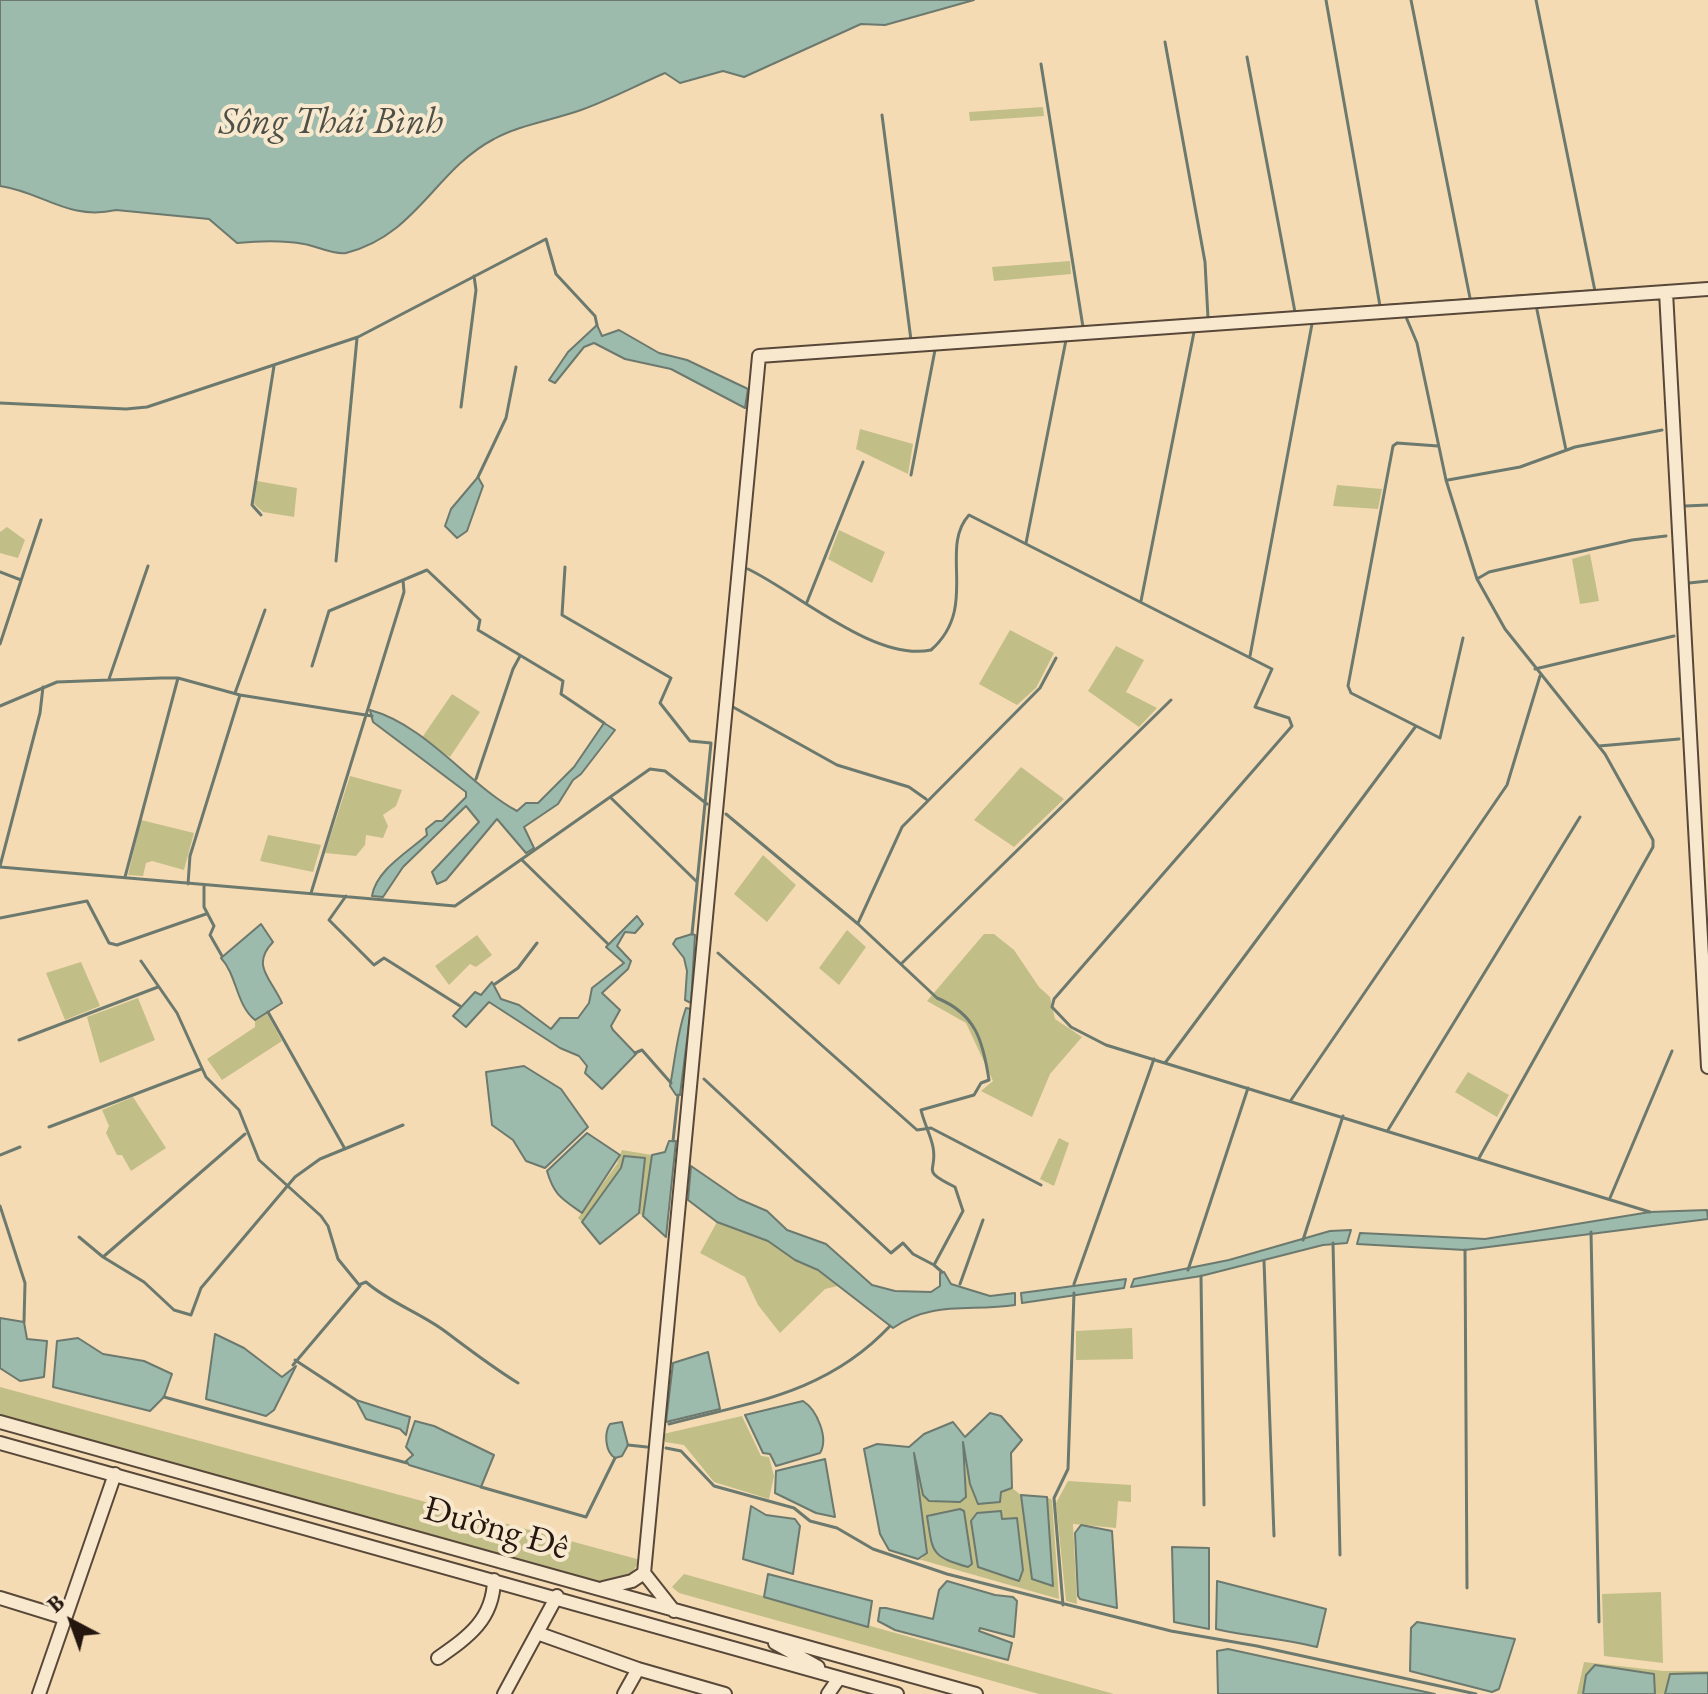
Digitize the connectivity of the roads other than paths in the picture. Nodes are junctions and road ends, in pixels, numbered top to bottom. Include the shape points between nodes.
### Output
1 (1708, 289) edge
2 (1666, 292) junction
3 (1708, 1067) edge
4 (0, 1422) edge
5 (0, 1443) edge
6 (96, 1447) junction
7 (172, 1469) junction
8 (118, 1475) junction
9 (644, 1573) junction
10 (494, 1580) junction
11 (599, 1589) junction
12 (557, 1596) junction
13 (0, 1598) edge
14 (674, 1611) junction
15 (65, 1618) junction
16 (756, 1632) junction
17 (537, 1633) junction
18 (438, 1658) dead end
19 (638, 1669) junction
20 (839, 1678) junction
21 (721, 1693) edge
22 (39, 1694) edge
23 (504, 1694) edge
24 (624, 1694) edge
25 (828, 1694) edge
26 (897, 1694) edge
27 (976, 1694) edge

1 - 2 street
2 - 3 street
2 - 9 street via 759,356
4 - 6 street, Đường Đê
5 - 8 street, Đường Đê
6 - 7 street, Đường Đê
6 - 8 street
7 - 8 street via 142,1464
7 - 11 street, Đường Đê
8 - 10 street, Đường Đê
8 - 15 street
9 - 11 street
9 - 14 street
10 - 12 street, Đường Đê
10 - 18 street via 483,1621
11 - 14 street, Đường Đê
12 - 17 street
12 - 20 street, Đường Đê
13 - 15 street
14 - 16 street, Đường Đê
15 - 22 street
16 - 20 street
16 - 27 street, Đường Đê
17 - 19 street
17 - 23 street
19 - 21 street
19 - 24 street
20 - 25 street
20 - 26 street, Đường Đê

